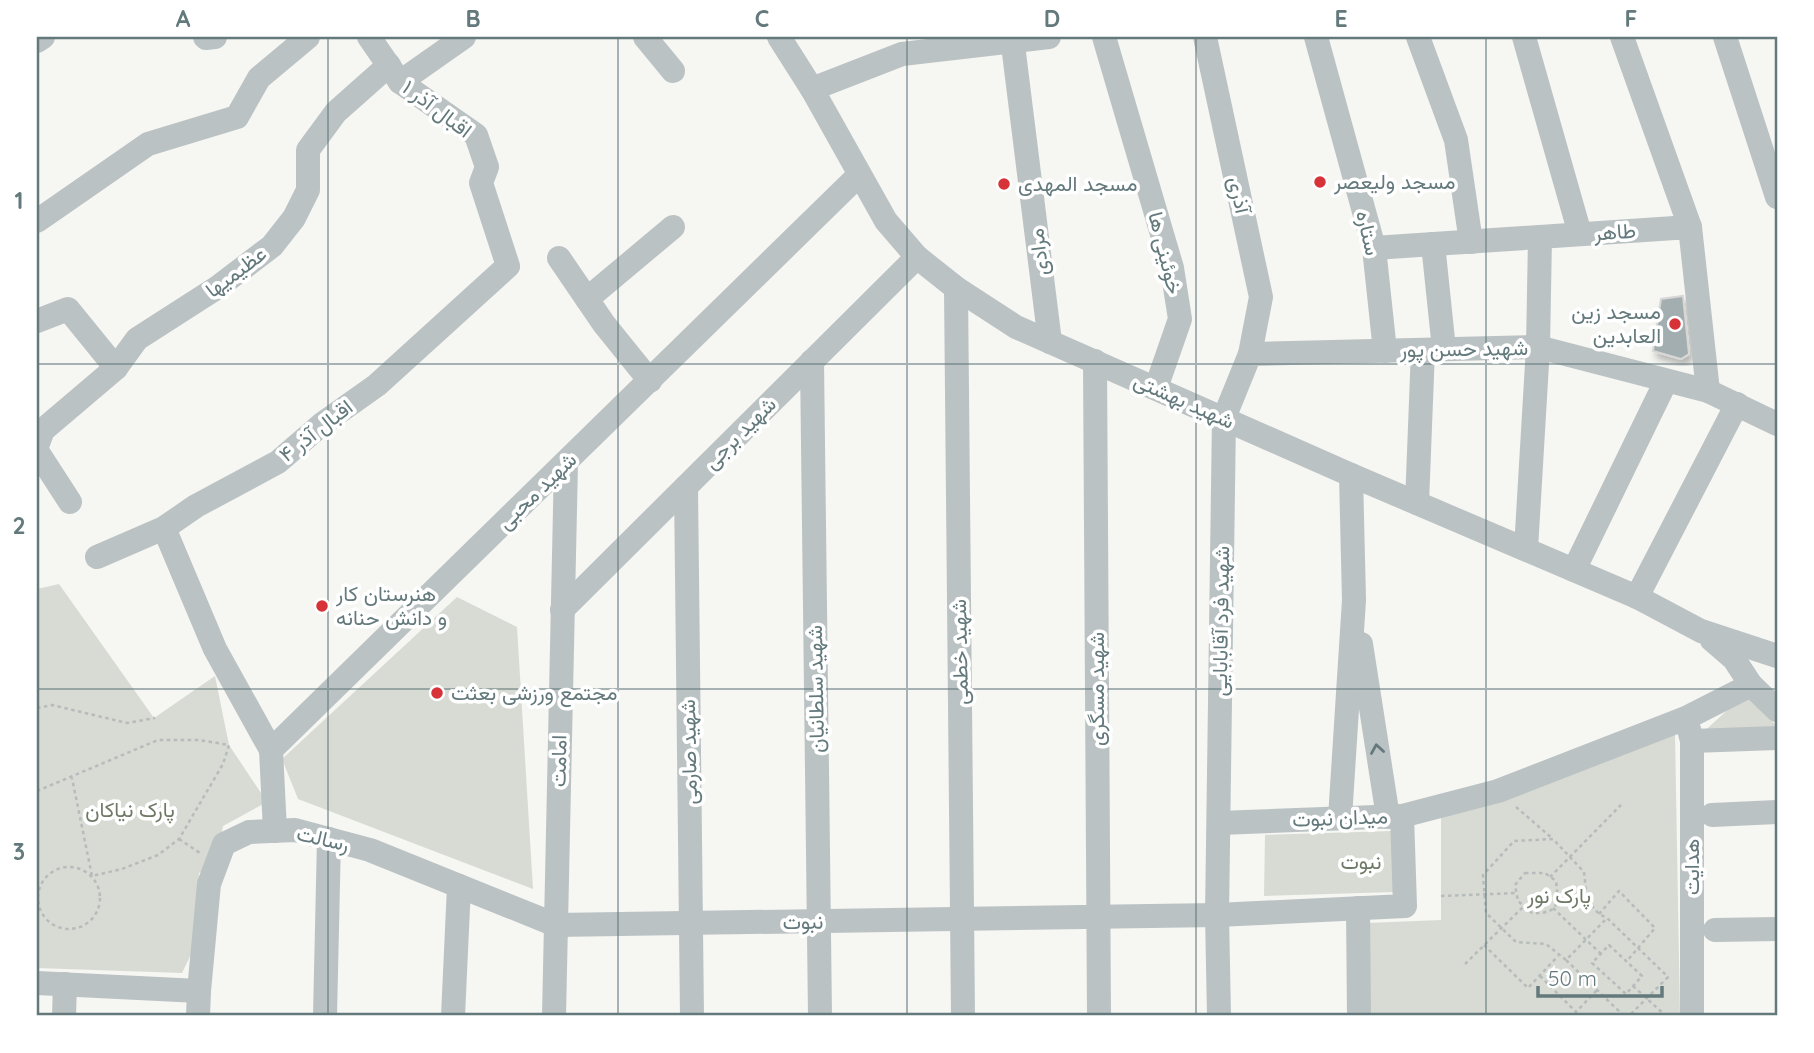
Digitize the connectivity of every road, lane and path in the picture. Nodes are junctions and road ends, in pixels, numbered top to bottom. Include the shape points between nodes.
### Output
1 (43, 37) edge
2 (205, 37) edge
3 (215, 37) edge
4 (308, 37) edge
5 (369, 37) edge
6 (464, 37) edge
7 (645, 37) edge
8 (779, 37) edge
9 (1049, 37) edge
10 (1104, 37) edge
11 (1205, 37) edge
12 (1316, 37) edge
13 (1418, 37) edge
14 (1524, 37) edge
15 (1622, 37) edge
16 (1725, 37) edge
17 (1013, 39) edge
18 (37, 41) edge
19 (910, 45) edge
20 (673, 71) dead end
21 (394, 73) junction
22 (812, 89) junction
23 (859, 175) junction
24 (1777, 197) edge
25 (37, 221) edge
26 (1690, 227) junction
27 (673, 228) dead end
28 (1580, 234) junction
29 (1540, 237) junction
30 (1471, 242) junction
31 (1433, 244) junction
32 (1374, 248) junction
33 (917, 257) junction
34 (559, 258) dead end
35 (508, 266) joint
36 (956, 288) junction
37 (587, 299) junction
38 (37, 321) edge
39 (1050, 342) junction
40 (1538, 347) junction
41 (1434, 350) junction
42 (1385, 351) junction
43 (1250, 354) junction
44 (812, 361) junction
45 (1095, 361) junction
46 (116, 368) junction
47 (650, 380) junction
48 (1666, 381) junction
49 (1156, 388) junction
50 (1708, 391) junction
51 (1737, 404) junction
52 (1224, 418) junction
53 (1777, 424) edge
54 (37, 446) edge
55 (37, 452) edge
56 (566, 463) junction
57 (1352, 475) junction
58 (686, 487) junction
59 (70, 502) dead end
60 (1417, 503) junction
61 (164, 528) junction
62 (1526, 549) junction
63 (97, 557) dead end
64 (1574, 570) junction
65 (1637, 597) junction
66 (1354, 600) junction
67 (562, 610) junction
68 (1701, 631) junction
69 (1777, 656) edge
70 (1751, 685) junction
71 (37, 708) edge
72 (1777, 710) edge
73 (155, 718) dead end
74 (1689, 729) junction
75 (1777, 738) edge
76 (271, 750) junction
77 (72, 778) junction
78 (37, 791) edge
79 (1498, 791) junction
80 (1621, 805) dead end
81 (1777, 812) edge
82 (1712, 815) dead end
83 (1395, 816) junction
84 (1340, 818) junction
85 (1219, 823) junction
86 (275, 831) junction
87 (329, 839) junction
88 (1553, 839) junction
89 (1571, 856) junction
90 (92, 876) junction
91 (1550, 877) junction
92 (459, 886) junction
93 (1517, 893) junction
94 (1485, 894) junction
95 (1441, 895) dead end
96 (37, 902) edge
97 (1524, 906) junction
98 (1358, 908) junction
99 (1553, 908) junction
100 (1598, 914) junction
101 (1217, 915) junction
102 (1099, 917) junction
103 (1607, 918) junction
104 (962, 919) junction
105 (819, 921) junction
106 (691, 923) junction
107 (556, 925) junction
108 (1502, 928) junction
109 (1777, 929) edge
110 (1715, 930) dead end
111 (1586, 940) junction
112 (1484, 945) junction
113 (1638, 948) junction
114 (1559, 954) junction
115 (1601, 954) junction
116 (1566, 960) junction
117 (1627, 961) junction
118 (1465, 964) dead end
119 (1540, 975) junction
120 (37, 983) edge
121 (65, 984) junction
122 (1633, 986) junction
123 (1597, 990) junction
124 (199, 991) junction
125 (1647, 999) junction
126 (64, 1016) edge
127 (198, 1016) edge
128 (325, 1016) edge
129 (453, 1016) edge
130 (554, 1016) edge
131 (692, 1016) edge
132 (820, 1016) edge
133 (963, 1016) edge
134 (1099, 1016) edge
135 (1219, 1016) edge
136 (1359, 1016) edge
137 (1624, 1016) edge
138 (1629, 1016) edge
139 (1666, 1016) edge
140 (1692, 1016) edge

1 - 18 street
2 - 3 street
4 - 25 street via 259,78 237,117 148,144
5 - 21 street, اقبال آذر ۱
6 - 21 street, عظیمیها
7 - 20 street
8 - 22 street, شهید بهشتی
9 - 17 street
10 - 49 street, خوئینی ها via 1172,268 1180,319
11 - 43 street, آذری via 1261,297
12 - 32 street, ستاره
13 - 30 street via 1456,140
14 - 28 street
15 - 26 street
16 - 24 street
17 - 19 street
17 - 39 street, مرادی
19 - 22 street via 902,54
21 - 35 street, اقبال آذر ۱ via 476,135 487,167 481,183
21 - 46 street, عظیمیها via 336,112 308,150 308,190 272,246 137,339
22 - 23 street, شهید بهشتی
23 - 33 street, شهید بهشتی via 886,221
23 - 47 street, شهید محبی
26 - 28 street, طاهر
26 - 50 street
27 - 37 street
28 - 29 street, طاهر
29 - 30 street, طاهر
29 - 40 street
30 - 31 street, طاهر
31 - 32 street, طاهر
31 - 41 street
32 - 42 street, ستاره
33 - 36 street, شهید بهشتی
33 - 44 street, شهید برجی
34 - 37 street
35 - 61 street, اقبال آذر ۴ via 377,385 278,462
36 - 39 street, شهید بهشتی via 1016,327
36 - 104 street, شهید خطمی
37 - 47 street
38 - 46 street via 68,309
39 - 45 street, شهید بهشتی
40 - 41 street, شهید حسن پور
40 - 48 street, شهید حسن پور
40 - 62 street
41 - 42 street, شهید حسن پور
41 - 60 street
42 - 43 street, شهید حسن پور
43 - 52 street
44 - 58 street, شهید برجی
44 - 105 street, شهید سلطانیان
45 - 49 street, شهید بهشتی
45 - 102 street, شهید مسگری
46 - 54 street, عظیمیها via 43,430
47 - 56 street, شهید محبی
48 - 50 street, شهید حسن پور
48 - 64 street
49 - 52 street, شهید بهشتی
50 - 51 street, شهید حسن پور
51 - 53 street, شهید حسن پور
51 - 65 street
52 - 57 street, شهید بهشتی
52 - 85 street, شهید فرد آقابابایی
55 - 59 street
56 - 67 street, امامت
56 - 76 street, شهید محبی
57 - 60 street, شهید بهشتی
57 - 66 street
58 - 67 street, شهید برجی
58 - 106 street, شهید صارمی
60 - 62 street, شهید بهشتی
61 - 63 street, اقبال آذر ۴
61 - 76 street via 215,649
62 - 64 street, شهید بهشتی
64 - 65 street, شهید بهشتی
65 - 68 street, شهید بهشتی
83 -> 66 street
66 - 84 street
67 - 107 street, امامت
68 - 69 street, شهید بهشتی
68 - 70 street, شهید بهشتی via 1734,659
70 - 72 street, شهید بهشتی
70 - 74 street
71 - 73 path via 52,705 127,723
74 - 75 street
74 - 79 street
74 - 140 street, هدایت
76 - 86 street
77 - 78 path
77 - 90 path
77 - 90 path via 158,740 229,744 223,764 179,839 158,855
79 - 83 street
79 - 88 path
80 - 89 path
81 - 82 street
83 - 84 street, میدان نبوت
83 - 98 street, میدان نبوت via 1405,906
84 - 85 street, میدان نبوت
85 - 101 street
86 - 87 street, رسالت via 295,830
86 - 124 street, رسالت via 249,832 224,844 209,884
87 - 92 street, رسالت via 370,850
87 - 128 street
88 - 89 path
88 - 94 path via 1514,841 1483,875
89 - 91 path
89 - 100 path via 1584,872 1587,900
90 - 96 path via 75,867 56,869 42,882
90 - 96 path via 100,906 95,916 78,928 56,926
91 - 93 path via 1525,873 1515,885
91 - 99 path via 1556,881 1558,900
92 - 107 street, رسالت
92 - 129 street
93 - 94 path
93 - 97 path
94 - 95 path
94 - 108 path via 1486,912
97 - 99 path via 1532,913
97 - 108 path
98 - 101 street, میدان نبوت
98 - 136 street
99 - 111 path
100 - 103 path
100 - 113 path via 1619,891 1655,928
101 - 102 street, نبوت
101 - 135 street
102 - 104 street, نبوت
102 - 134 street, شهید مسگری
103 - 111 path
103 - 113 path
104 - 105 street, نبوت
104 - 133 street, شهید خطمی
105 - 106 street, نبوت
105 - 132 street, شهید سلطانیان
106 - 107 street, نبوت
106 - 131 street, شهید صارمی
107 - 130 street, امامت
108 - 112 path
108 - 114 path via 1516,942 1546,944
109 - 110 street
111 - 115 path
111 - 116 path
112 - 118 path
112 - 119 path via 1528,988
113 - 117 path
113 - 125 path via 1668,977
114 - 116 path
114 - 119 path
115 - 117 path via 1609,945
115 - 122 path via 1592,963 1626,994
116 - 123 path
117 - 122 path via 1642,976
119 - 123 path via 1576,1012
120 - 121 street
121 - 124 street
121 - 126 street
122 - 125 path
123 - 137 path
124 - 127 street, رسالت
125 - 138 path
125 - 139 path

